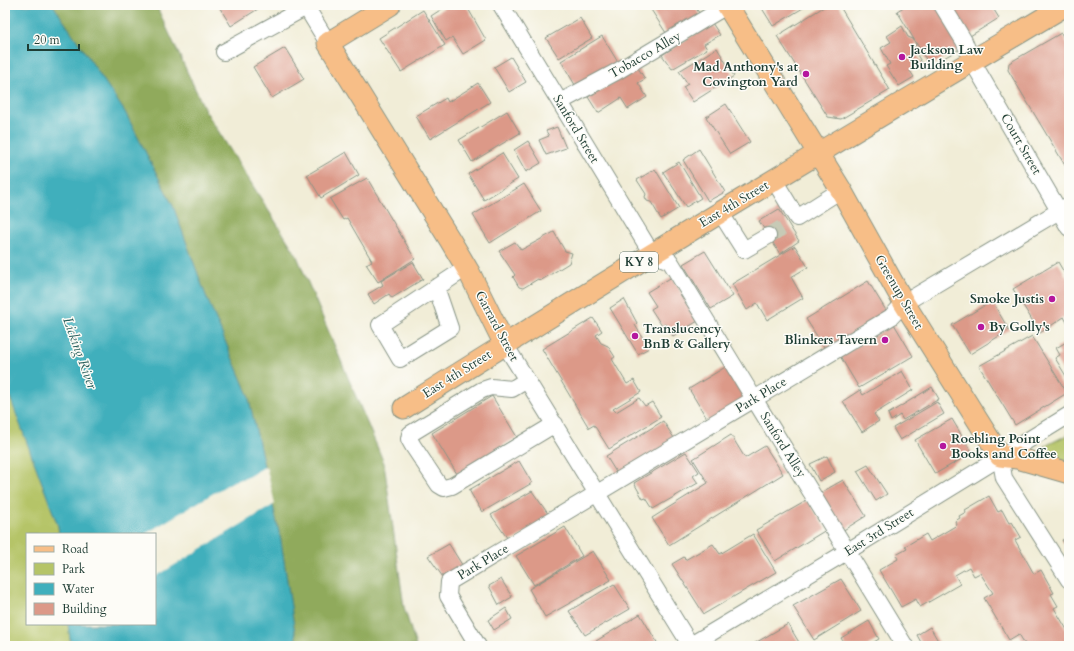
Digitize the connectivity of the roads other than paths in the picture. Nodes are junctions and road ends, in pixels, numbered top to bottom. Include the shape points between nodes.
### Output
1 (390, 5) edge
2 (501, 5) edge
3 (727, 5) edge
4 (942, 5) edge
5 (1066, 5) edge
6 (305, 6) edge
7 (328, 43) junction
8 (224, 52) dead end
9 (972, 61) junction
10 (560, 102) junction
11 (818, 154) junction
12 (774, 180) junction
13 (841, 190) junction
14 (1064, 208) edge
15 (720, 212) junction
16 (1069, 228) edge
17 (768, 236) tunnel mouth
18 (652, 254) junction
19 (466, 268) junction
20 (436, 287) junction
21 (904, 303) junction
22 (504, 343) junction
23 (527, 380) junction
24 (754, 399) junction
25 (404, 408) dead end
26 (1069, 415) edge
27 (555, 424) junction
28 (1000, 456) junction
29 (1069, 473) edge
30 (598, 493) junction
31 (848, 551) junction
32 (1069, 580) edge
33 (478, 646) edge
34 (690, 646) edge
35 (905, 646) edge

1 - 7 main road
2 - 10 street, Sanford Street
3 - 10 street, Tobacco Alley via 616,72
3 - 11 main road, Greenup Street
4 - 9 street, Court Street via 964,41
5 - 9 main road, East 4th Street / KY 8
6 - 7 street, Garrard Street
6 - 8 street
7 - 19 main road, Garrard Street
9 - 11 main road, East 4th Street / KY 8
9 - 14 street, Court Street
10 - 18 street, Sanford Street
11 - 12 main road, East 4th Street / KY 8
11 - 13 main road, Greenup Street
12 - 13 street via 792,221
12 - 15 main road, East 4th Street / KY 8
13 - 21 main road, Greenup Street
14 - 16 street, Court Street
14 - 21 street, Park Place
15 - 17 street via 744,250
15 - 18 main road, East 4th Street / KY 8
18 - 22 main road, East 4th Street / KY 8
18 - 24 street, Sanford Alley via 670,260
19 - 20 street
19 - 22 main road, Garrard Street
20 - 20 street via 380,325 400,359 450,328
21 - 24 street, Park Place via 891,317
21 - 28 main road, Greenup Street
22 - 23 street, Garrard Street
22 - 25 main road, East 4th Street / KY 8
23 - 27 street, Garrard Street
23 - 27 street via 512,389 491,387 482,390 410,434 409,439 444,488 452,486
24 - 30 street, Park Place
24 - 31 street, Sanford Alley
26 - 28 street, East 3rd Street
27 - 30 street, Garrard Street
28 - 29 main road via 1017,458
28 - 31 street, East 3rd Street
28 - 32 street, Greenup Street via 1004,478
30 - 33 street, Park Place via 449,582 448,596
30 - 34 street, Garrard Street
31 - 34 street, East 3rd Street
31 - 35 street, Sanford Alley

